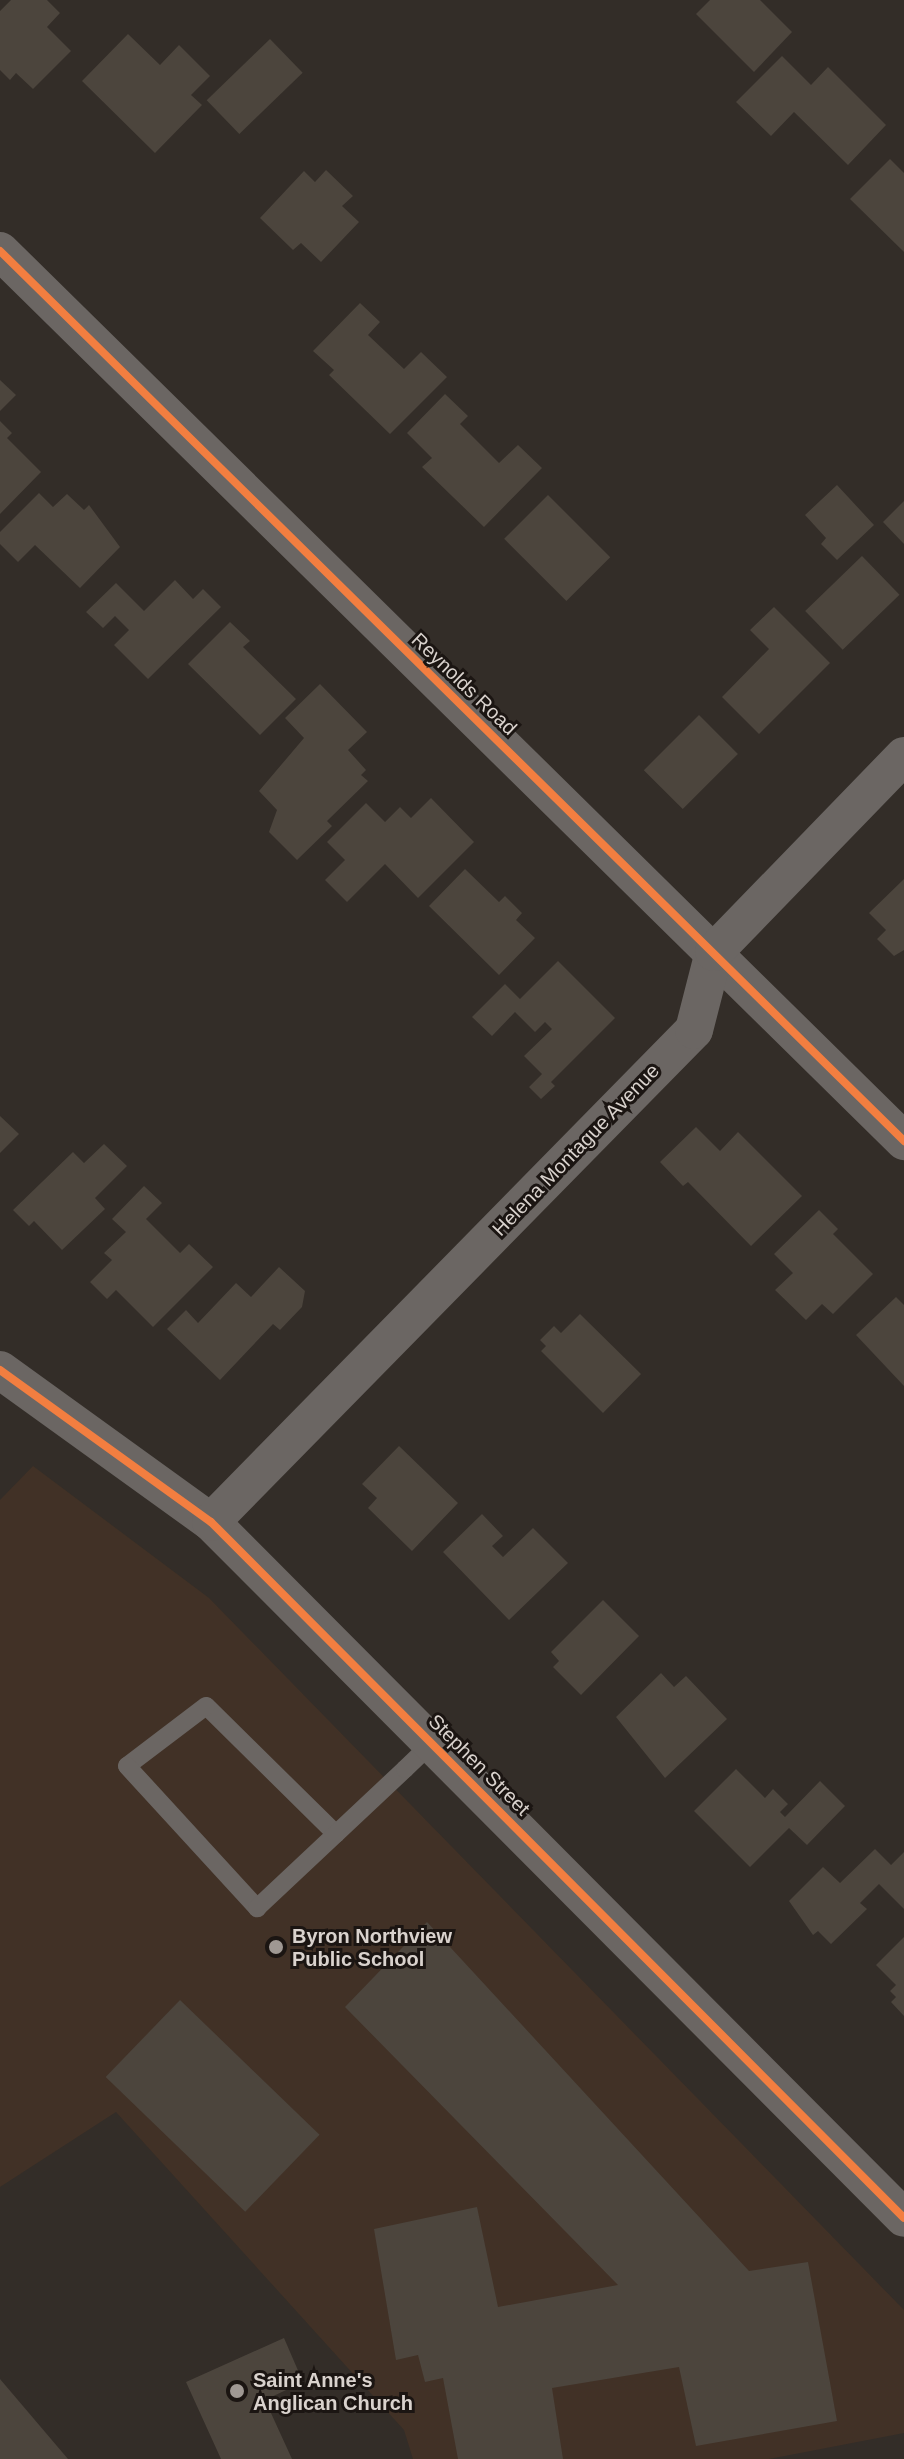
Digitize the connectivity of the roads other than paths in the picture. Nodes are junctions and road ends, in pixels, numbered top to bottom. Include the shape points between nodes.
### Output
1 (0, 251) edge
2 (904, 756) edge
3 (714, 952) junction
4 (904, 1141) edge
5 (0, 1370) edge
6 (211, 1522) junction
7 (433, 1742) junction
8 (336, 1834) junction
9 (904, 2218) edge

1 - 3 street, Reynolds Road
2 - 3 street, Helena Montague Avenue
3 - 4 street, Reynolds Road
3 - 6 street, Helena Montague Avenue via 694,1030
5 - 6 street, Stephen Street
6 - 7 street, Stephen Street
7 - 8 lane
7 - 9 street, Stephen Street
8 - 8 lane via 257,1908 127,1766 206,1706

